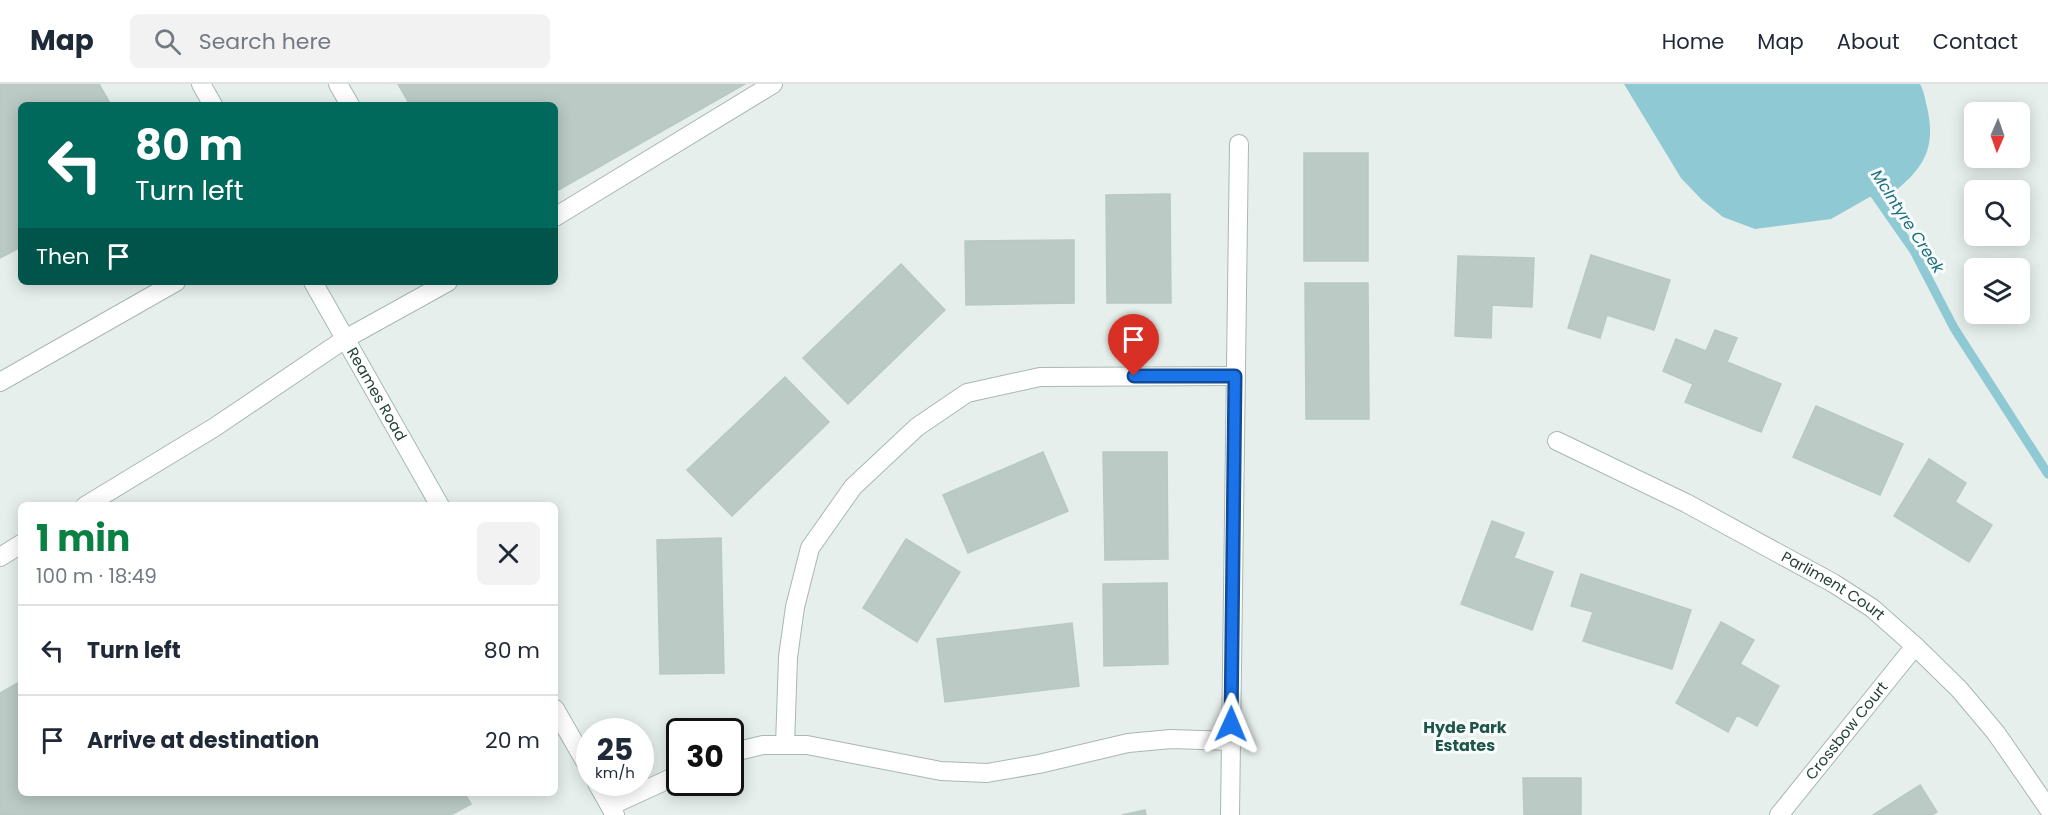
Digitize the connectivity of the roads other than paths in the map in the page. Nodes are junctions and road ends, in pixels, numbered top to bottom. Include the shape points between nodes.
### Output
1 (201, 84) edge
2 (338, 84) edge
3 (773, 84) edge
4 (211, 102) edge
5 (348, 102) edge
6 (1239, 144) dead end
7 (558, 215) edge
8 (171, 285) edge
9 (315, 285) edge
10 (443, 285) edge
11 (345, 339) junction
12 (1235, 376) junction
13 (0, 382) edge
14 (1557, 441) dead end
15 (92, 502) edge
16 (438, 502) edge
17 (18, 546) edge
18 (0, 557) edge
19 (1915, 646) junction
20 (558, 714) edge
21 (1231, 741) junction
22 (785, 745) junction
23 (576, 746) edge
24 (744, 750) edge
25 (666, 781) edge
26 (602, 796) edge
27 (2048, 808) edge
28 (608, 812) edge
29 (1230, 815) edge
30 (1779, 815) edge

1 - 4 street
2 - 5 street
3 - 7 street
6 - 12 street
8 - 13 street
9 - 11 street, Reames Road
10 - 11 street
11 - 15 street via 215,427
11 - 16 street, Reames Road
12 - 21 street
12 - 22 street via 1040,377 967,393 916,428 854,487 810,548 795,607 788,657
14 - 19 street, Parliment Court via 1686,503 1833,583 1872,608
17 - 18 street
19 - 27 street, Parliment Court via 1996,733
19 - 30 street, Crossbow Court
20 - 23 street
21 - 22 street via 1171,739 1128,743 987,773 941,771 807,745
21 - 29 street
22 - 24 street
25 - 28 street
26 - 28 street

